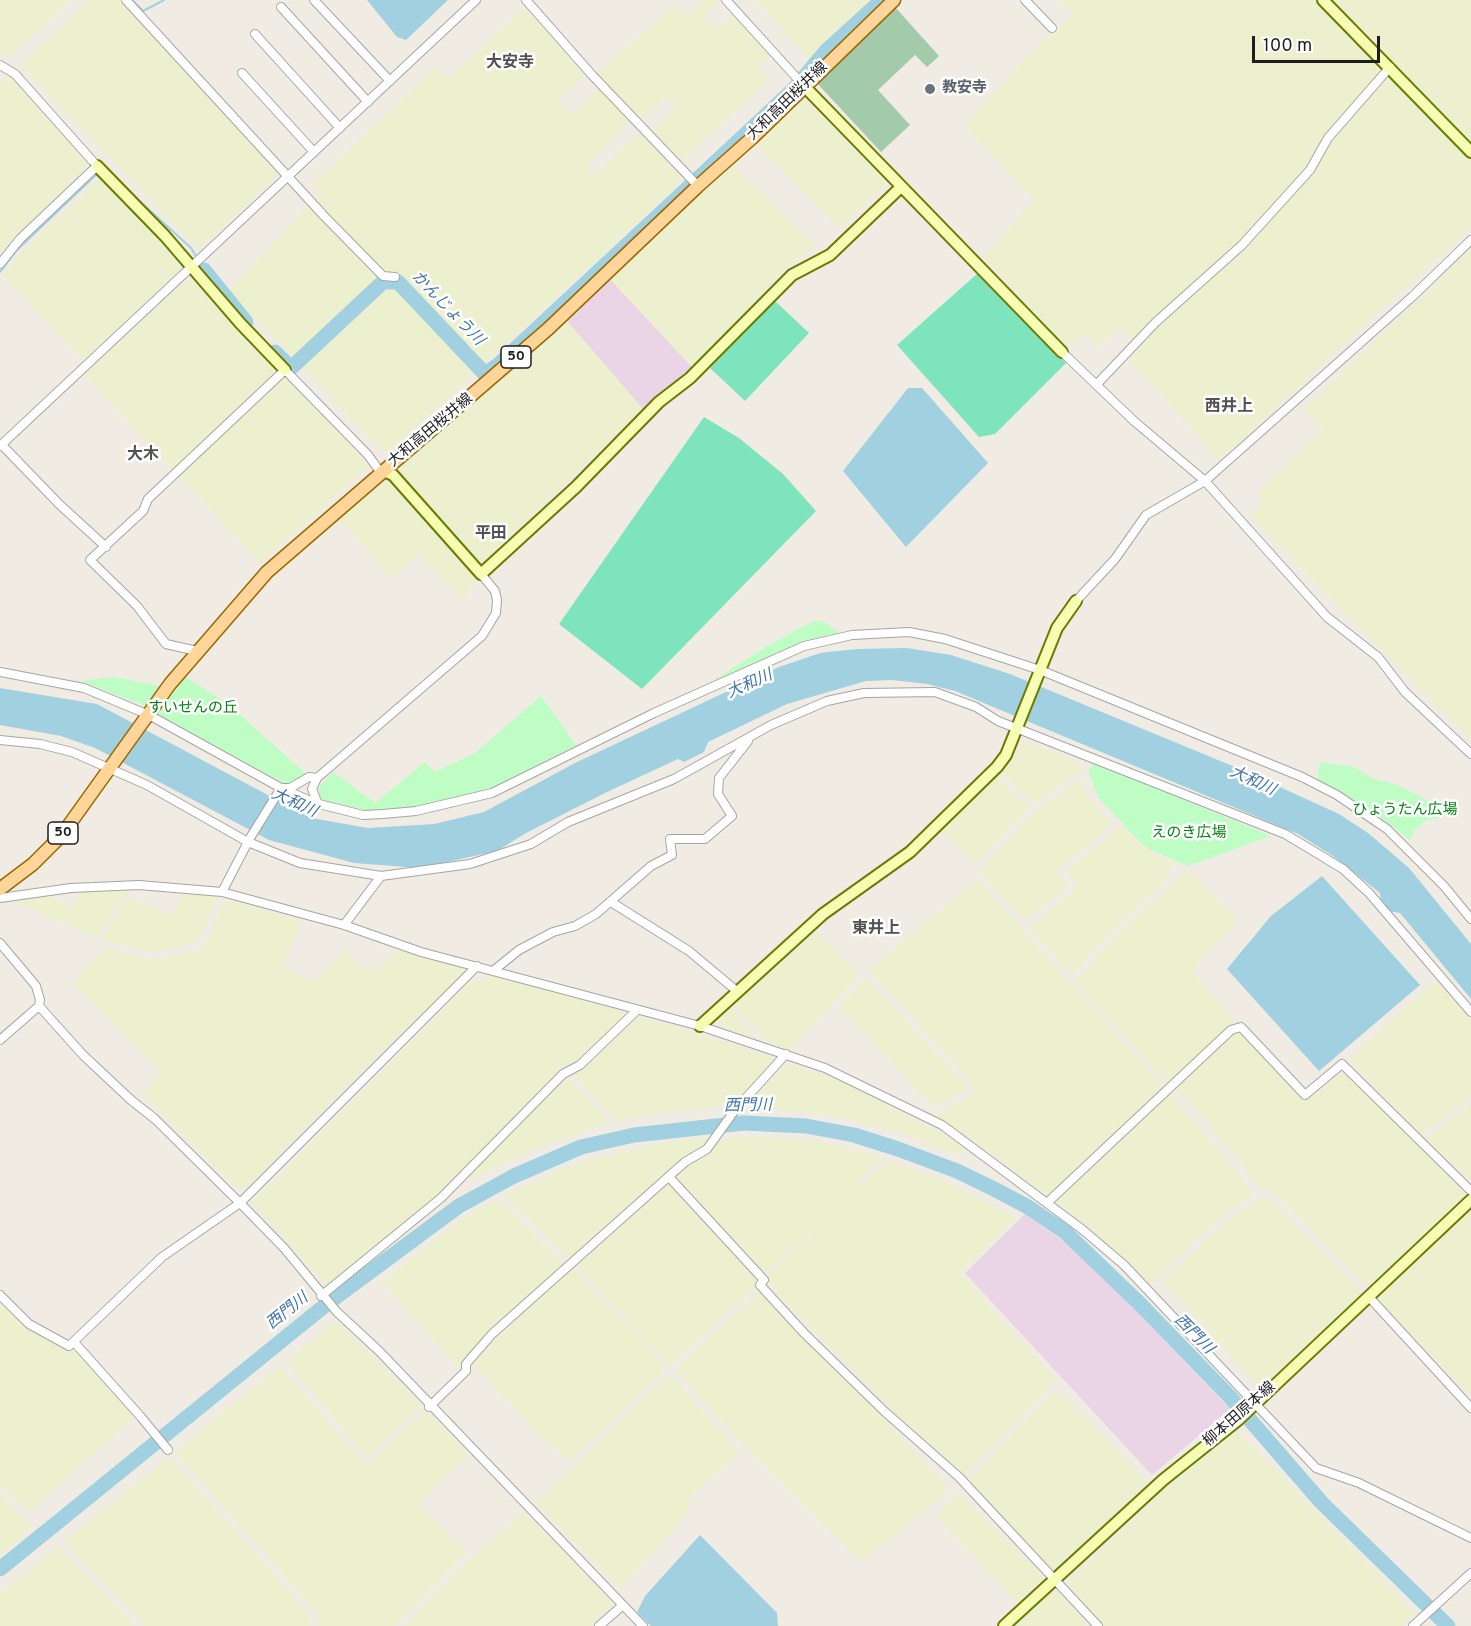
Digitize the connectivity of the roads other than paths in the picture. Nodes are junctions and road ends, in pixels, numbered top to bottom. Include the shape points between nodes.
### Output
1 (126, 0) edge
2 (314, 0) edge
3 (476, 0) edge
4 (526, 0) edge
5 (726, 0) edge
6 (894, 0) edge
7 (1026, 0) edge
8 (1323, 0) edge
9 (281, 7) dead end
10 (1052, 28) dead end
11 (255, 33) dead end
12 (1390, 67) junction
13 (2, 70) edge
14 (242, 73) dead end
15 (390, 81) junction
16 (802, 83) junction
17 (368, 102) junction
18 (340, 128) junction
19 (314, 152) junction
20 (1471, 152) edge
21 (97, 166) junction
22 (288, 175) junction
23 (695, 183) junction
24 (901, 187) junction
25 (1471, 240) edge
26 (0, 264) edge
27 (193, 267) junction
28 (395, 277) dead end
29 (1062, 352) joint
30 (285, 370) junction
31 (1097, 384) junction
32 (1, 446) edge
33 (382, 472) junction
34 (1205, 481) junction
35 (105, 547) junction
36 (481, 574) junction
37 (1076, 601) joint
38 (197, 651) junction
39 (1039, 671) junction
40 (0, 672) edge
41 (147, 717) junction
42 (1016, 726) junction
43 (751, 737) junction
44 (0, 740) edge
45 (1471, 754) edge
46 (112, 767) junction
47 (317, 778) junction
48 (280, 790) junction
49 (318, 804) junction
50 (249, 840) junction
51 (381, 876) junction
52 (0, 889) edge
53 (222, 892) junction
54 (0, 898) edge
55 (610, 902) junction
56 (1471, 919) edge
57 (344, 925) junction
58 (0, 944) edge
59 (477, 966) junction
60 (494, 971) junction
61 (738, 992) junction
62 (39, 1006) junction
63 (636, 1011) junction
64 (1471, 1012) edge
65 (700, 1026) junction
66 (0, 1040) edge
67 (786, 1054) junction
68 (669, 1177) junction
69 (1471, 1191) edge
70 (1471, 1200) edge
71 (1048, 1202) junction
72 (240, 1203) junction
73 (0, 1295) edge
74 (322, 1297) junction
75 (1368, 1297) junction
76 (74, 1342) junction
77 (1252, 1406) junction
78 (429, 1407) junction
79 (1471, 1408) edge
80 (167, 1449) dead end
81 (1471, 1538) edge
82 (1471, 1573) edge
83 (1055, 1581) junction
84 (623, 1605) junction
85 (599, 1626) edge
86 (643, 1626) edge
87 (1004, 1626) edge
88 (1098, 1626) edge
89 (1413, 1626) edge

1 - 22 street
2 - 15 street
3 - 15 street
4 - 23 street
5 - 16 street
6 - 16 main road, 大和高田桜井線 / 50
7 - 10 street
8 - 12 street
9 - 17 street
11 - 18 street
12 - 20 street
12 - 31 street via 1328,138 1310,170 1242,245 1156,322
13 - 21 street via 15,74
14 - 19 street
15 - 17 street
16 - 23 main road, 大和高田桜井線 / 50
16 - 24 street
17 - 18 street
18 - 19 street
19 - 22 street
21 - 26 street via 20,239
21 - 27 street
22 - 27 street
22 - 28 street via 383,276
23 - 33 main road, 大和高田桜井線 / 50 via 548,329
24 - 29 street
24 - 36 street via 830,255 792,275 690,378 659,402 576,487
25 - 34 street
27 - 30 street
27 - 32 street
29 - 31 street
30 - 33 street
30 - 35 street via 148,499 143,511
31 - 34 street
32 - 35 street
33 - 36 street via 393,475
33 - 38 main road, 大和高田桜井線 / 50 via 267,572
34 - 37 street via 1146,515 1115,559
34 - 45 street via 1327,617 1378,657 1405,693
35 - 38 street via 90,561 137,606 166,644
36 - 47 street via 495,591 497,600 496,612 482,636
37 - 39 street via 1057,628
38 - 41 main road, 大和高田桜井線 / 50
39 - 42 street
39 - 49 street via 945,639 909,632 828,639 654,713 492,793 416,811 383,814 363,814
39 - 56 street via 1302,777 1337,795 1404,844
40 - 41 street via 84,688
41 - 46 main road, 大和高田桜井線 / 50
41 - 48 street
42 - 43 street via 934,692 902,691 864,693 827,701
42 - 61 street via 1006,755 997,767 910,852 823,914
42 - 64 street via 1285,834 1343,869 1369,892
43 - 51 street via 674,778 568,822 531,844 447,870
43 - 55 street via 719,778 718,794 732,816 705,839 670,839 672,855 651,866
44 - 46 street via 51,746
46 - 50 street
46 - 52 main road, 大和高田桜井線 / 50 via 61,836
47 - 48 street via 309,777
47 - 49 street via 312,789
48 - 49 street
48 - 50 street
50 - 51 street via 300,863
50 - 53 street
51 - 57 street
53 - 54 street via 139,885 71,888
53 - 57 street
55 - 60 street via 575,926 553,932 519,950
55 - 61 street via 689,951
57 - 59 street via 421,952
58 - 62 street via 36,986
59 - 60 street
59 - 72 street
60 - 63 street
61 - 65 street
62 - 66 street
62 - 72 street via 83,1054
63 - 65 street
63 - 74 street via 580,1065 563,1074 441,1198
65 - 67 street
67 - 68 street via 735,1110 707,1149
67 - 71 street via 825,1068 928,1117
68 - 78 street via 492,1334 466,1364 466,1371
68 - 83 street via 764,1280 760,1286 804,1333 884,1412 959,1477
69 - 71 street via 1342,1064 1305,1095 1241,1027 1231,1030
70 - 75 street, 柳本田原本線
71 - 77 street via 1124,1265
72 - 74 street via 284,1248
72 - 76 street via 162,1257
73 - 76 street via 29,1324 69,1346
74 - 78 street via 379,1351
75 - 77 street, 柳本田原本線
75 - 79 street
76 - 80 street
77 - 81 street via 1316,1468 1359,1483
77 - 83 street, 柳本田原本線 via 1163,1480
78 - 84 street
82 - 89 street
83 - 87 street, 柳本田原本線
83 - 88 street
84 - 85 street
84 - 86 street

